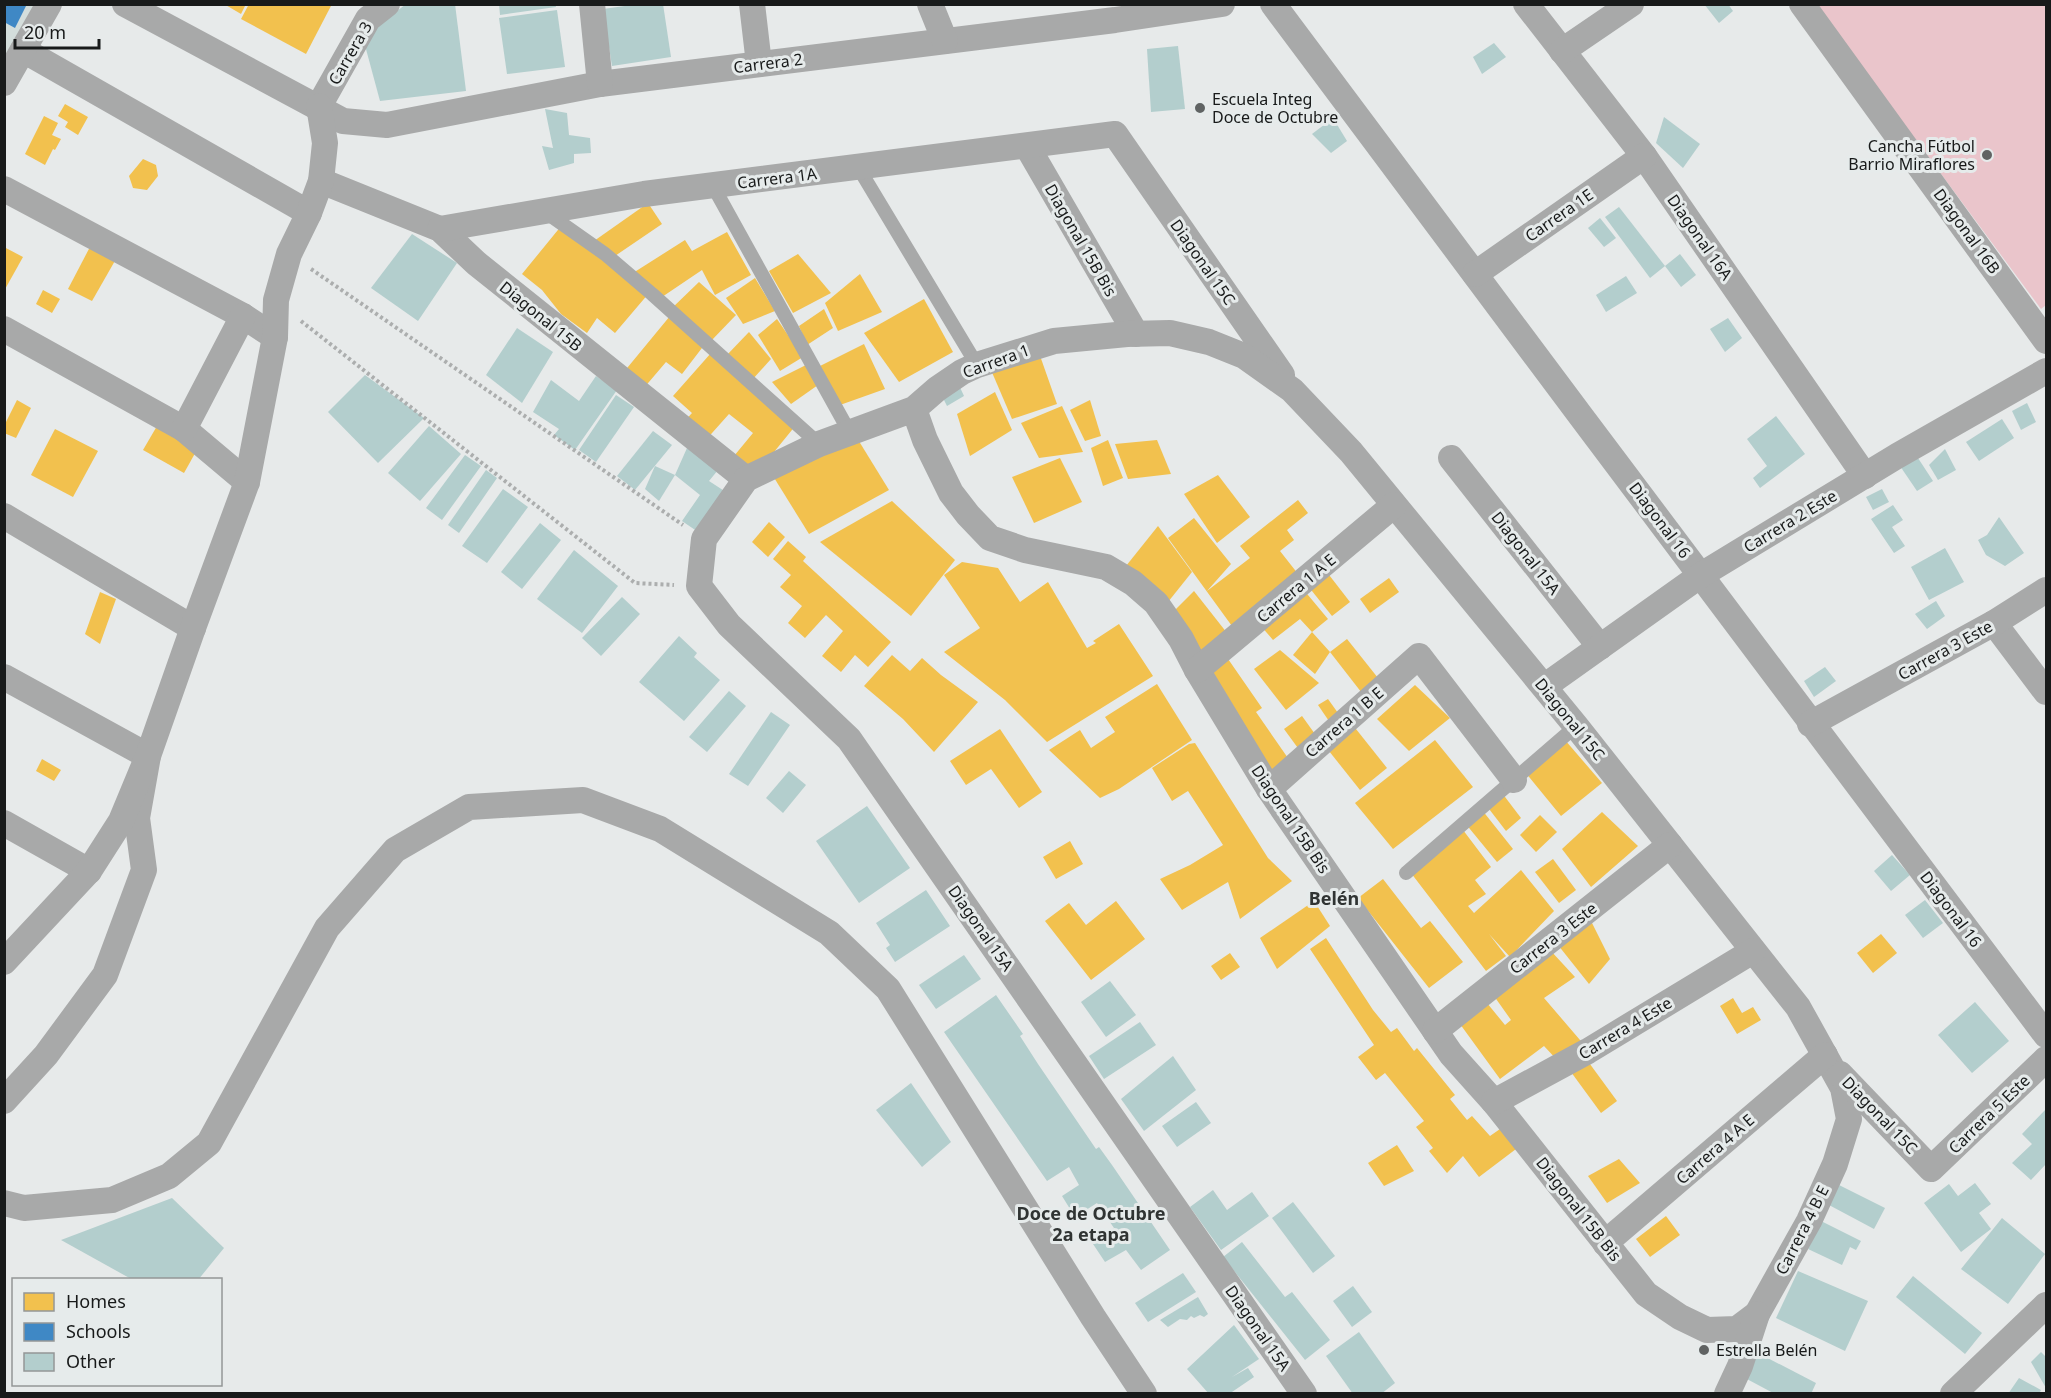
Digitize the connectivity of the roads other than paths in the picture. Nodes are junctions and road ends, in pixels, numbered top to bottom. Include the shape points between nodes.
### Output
1 (49, 4) edge
2 (125, 4) edge
3 (387, 4) edge
4 (592, 4) edge
5 (752, 4) edge
6 (930, 4) edge
7 (1222, 4) edge
8 (1273, 4) edge
9 (1526, 4) edge
10 (1631, 4) edge
11 (1802, 4) edge
12 (1111, 12) edge
13 (945, 41) junction
14 (23, 50) junction
15 (1562, 51) junction
16 (759, 64) junction
17 (4, 83) edge
18 (600, 84) junction
19 (319, 106) junction
20 (1115, 134) joint
21 (1027, 146) junction
22 (1644, 156) junction
23 (858, 167) junction
24 (321, 181) junction
25 (713, 186) junction
26 (4, 189) edge
27 (544, 212) junction
28 (309, 213) junction
29 (440, 229) junction
30 (1475, 274) junction
31 (243, 316) junction
32 (4, 329) edge
33 (1132, 334) junction
34 (275, 337) junction
35 (2046, 341) edge
36 (977, 365) junction
37 (2046, 371) edge
38 (1292, 390) junction
39 (914, 409) junction
40 (184, 429) junction
41 (850, 433) junction
42 (819, 444) junction
43 (1451, 458) dead end
44 (1865, 476) junction
45 (746, 479) junction
46 (247, 482) junction
47 (1394, 505) junction
48 (4, 516) edge
49 (1701, 575) junction
50 (2046, 590) edge
51 (1994, 623) junction
52 (193, 628) junction
53 (1600, 647) junction
54 (1197, 670) junction
55 (4, 677) edge
56 (1545, 686) junction
57 (2046, 692) edge
58 (1810, 724) junction
59 (1576, 726) junction
60 (148, 756) junction
61 (1514, 780) junction
62 (1269, 789) junction
63 (4, 823) edge
64 (1670, 845) junction
65 (89, 871) junction
66 (1406, 873) dead end
67 (1753, 951) junction
68 (4, 962) edge
69 (1435, 1031) junction
70 (2046, 1035) edge
71 (1827, 1058) junction
72 (2046, 1059) edge
73 (4, 1101) edge
74 (1494, 1102) junction
75 (1849, 1119) joint
76 (1931, 1169) joint
77 (4, 1203) edge
78 (1605, 1243) junction
79 (2043, 1315) edge
80 (1747, 1322) junction
81 (1144, 1394) edge
82 (1304, 1394) edge
83 (1727, 1394) edge
84 (1953, 1394) edge

1 - 14 street
2 - 19 street
3 - 19 street, Carrera 3 via 368,19
4 - 18 street
5 - 16 street
6 - 13 street
7 - 12 street, Carrera 2
8 - 30 street, Diagonal 16
9 - 15 street, Diagonal 16A
10 - 15 street
11 - 35 street, Diagonal 16B
12 - 13 street, Carrera 2
13 - 16 street, Carrera 2
14 - 17 street
14 - 28 street
15 - 22 street, Diagonal 16A
16 - 18 street, Carrera 2
18 - 19 street, Carrera 2 via 387,124 343,121
19 - 24 street via 325,143
20 - 21 street, Carrera 1A
20 - 38 street, Diagonal 15C
21 - 23 street, Carrera 1A
21 - 33 street, Diagonal 15B Bis
22 - 30 street, Carrera 1E
22 - 44 street, Diagonal 16A
23 - 25 street, Carrera 1A
23 - 36 lane
24 - 28 street
24 - 29 street, Diagonal 15B
25 - 27 street, Carrera 1A
25 - 41 lane
26 - 31 street
27 - 29 street, Carrera 1A
27 - 42 lane via 652,294
28 - 34 street via 289,254 276,300
29 - 45 street, Diagonal 15B via 476,263
30 - 49 street, Diagonal 16
31 - 34 street
31 - 40 street
32 - 40 street
33 - 36 street, Carrera 1 via 1054,341
33 - 38 street, Diagonal 15C via 1170,333 1209,342 1244,356
34 - 46 street
36 - 39 street, Carrera 1 via 937,388
37 - 44 street, Carrera 2 Este
38 - 47 street, Diagonal 15C
39 - 41 street, Carrera 1
39 - 54 street, Diagonal 15B Bis via 951,493 990,538 1025,550 1106,567 1133,583 1156,603
40 - 46 street
41 - 42 street, Carrera 1
42 - 45 street, Carrera 1
43 - 53 street, Diagonal 15A
44 - 49 street, Carrera 2 Este
45 - 82 street, Diagonal 15A via 704,539 699,586 729,625 849,739
46 - 52 street
47 - 54 street, Carrera 1 A E
47 - 56 street, Diagonal 15C
48 - 52 street
49 - 53 street, Carrera 2 Este
49 - 58 street, Diagonal 16
50 - 51 street, Carrera 3 Este
51 - 57 street
51 - 58 street, Carrera 3 Este
52 - 60 street
53 - 56 street, Carrera 2 Este
54 - 62 street, Diagonal 15B Bis
55 - 60 street
56 - 59 street, Diagonal 15C
58 - 70 street, Diagonal 16
59 - 61 lane
59 - 64 street, Diagonal 15C
60 - 65 street via 121,821
60 - 73 street via 137,818 144,870 105,975 46,1055
61 - 62 street, Carrera 1 B E via 1419,656
61 - 66 lane
62 - 69 street, Diagonal 15B Bis
63 - 65 street
64 - 67 street, Diagonal 15C
64 - 69 street, Carrera 3 Este
65 - 68 street
67 - 71 street, Diagonal 15C via 1798,1007
67 - 74 street, Carrera 4 Este via 1588,1051
69 - 74 street, Diagonal 15B Bis
71 - 75 street, Diagonal 15C via 1844,1088
71 - 76 street, Diagonal 15C
71 - 78 street, Carrera 4 A E
72 - 76 street, Carrera 5 Este
74 - 78 street, Diagonal 15B Bis
75 - 80 street, Carrera 4 B E via 1835,1164 1809,1221
77 - 81 street via 24,1208 112,1200 169,1176 209,1143 327,928 395,850 469,807 583,800 660,829 829,933 888,989
78 - 80 street, Diagonal 15B Bis via 1646,1294 1680,1317 1707,1330
79 - 84 street
80 - 83 street via 1740,1366

